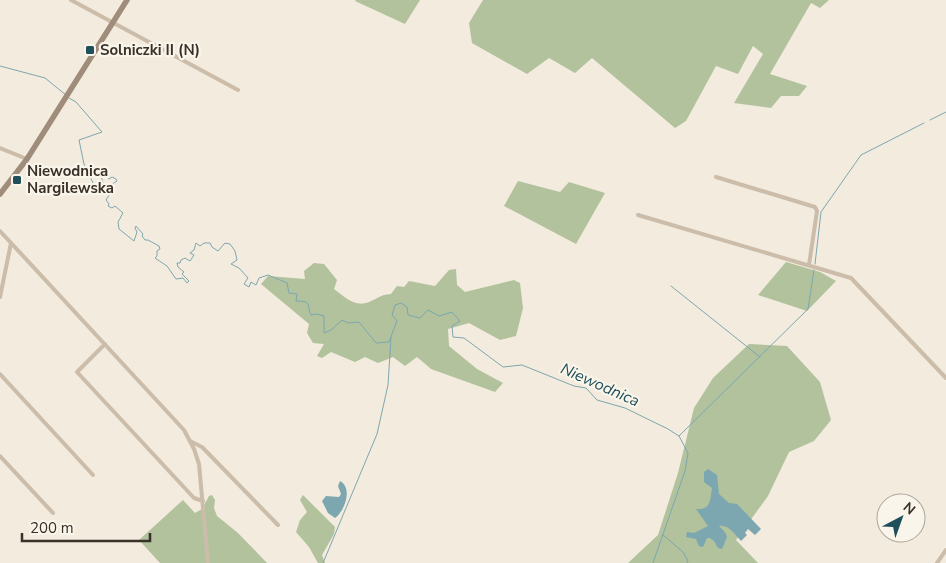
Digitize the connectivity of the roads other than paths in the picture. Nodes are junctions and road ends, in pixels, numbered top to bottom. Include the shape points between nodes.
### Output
1 (71, 0) edge
2 (127, 0) edge
3 (114, 22) junction
4 (238, 90) dead end
5 (0, 148) edge
6 (27, 159) junction
7 (716, 177) dead end
8 (0, 194) edge
9 (638, 215) dead end
10 (0, 231) edge
11 (10, 242) junction
12 (809, 265) junction
13 (0, 297) edge
14 (105, 344) junction
15 (0, 374) edge
16 (946, 378) edge
17 (190, 441) junction
18 (0, 456) edge
19 (93, 474) dead end
20 (203, 501) junction
21 (53, 513) dead end
22 (278, 525) dead end
23 (946, 550) edge
24 (208, 563) edge
25 (937, 563) edge

1 - 3 street
2 - 3 street
3 - 4 street
3 - 6 street
5 - 6 street
6 - 8 street
7 - 12 street via 815,207
9 - 12 street
10 - 11 street
11 - 13 street
11 - 14 street
12 - 16 street via 851,278
14 - 17 street via 175,419
14 - 20 street via 77,372 194,498
15 - 19 street
17 - 20 street via 199,464
17 - 22 street via 202,447
18 - 21 street
20 - 24 street
23 - 25 street

